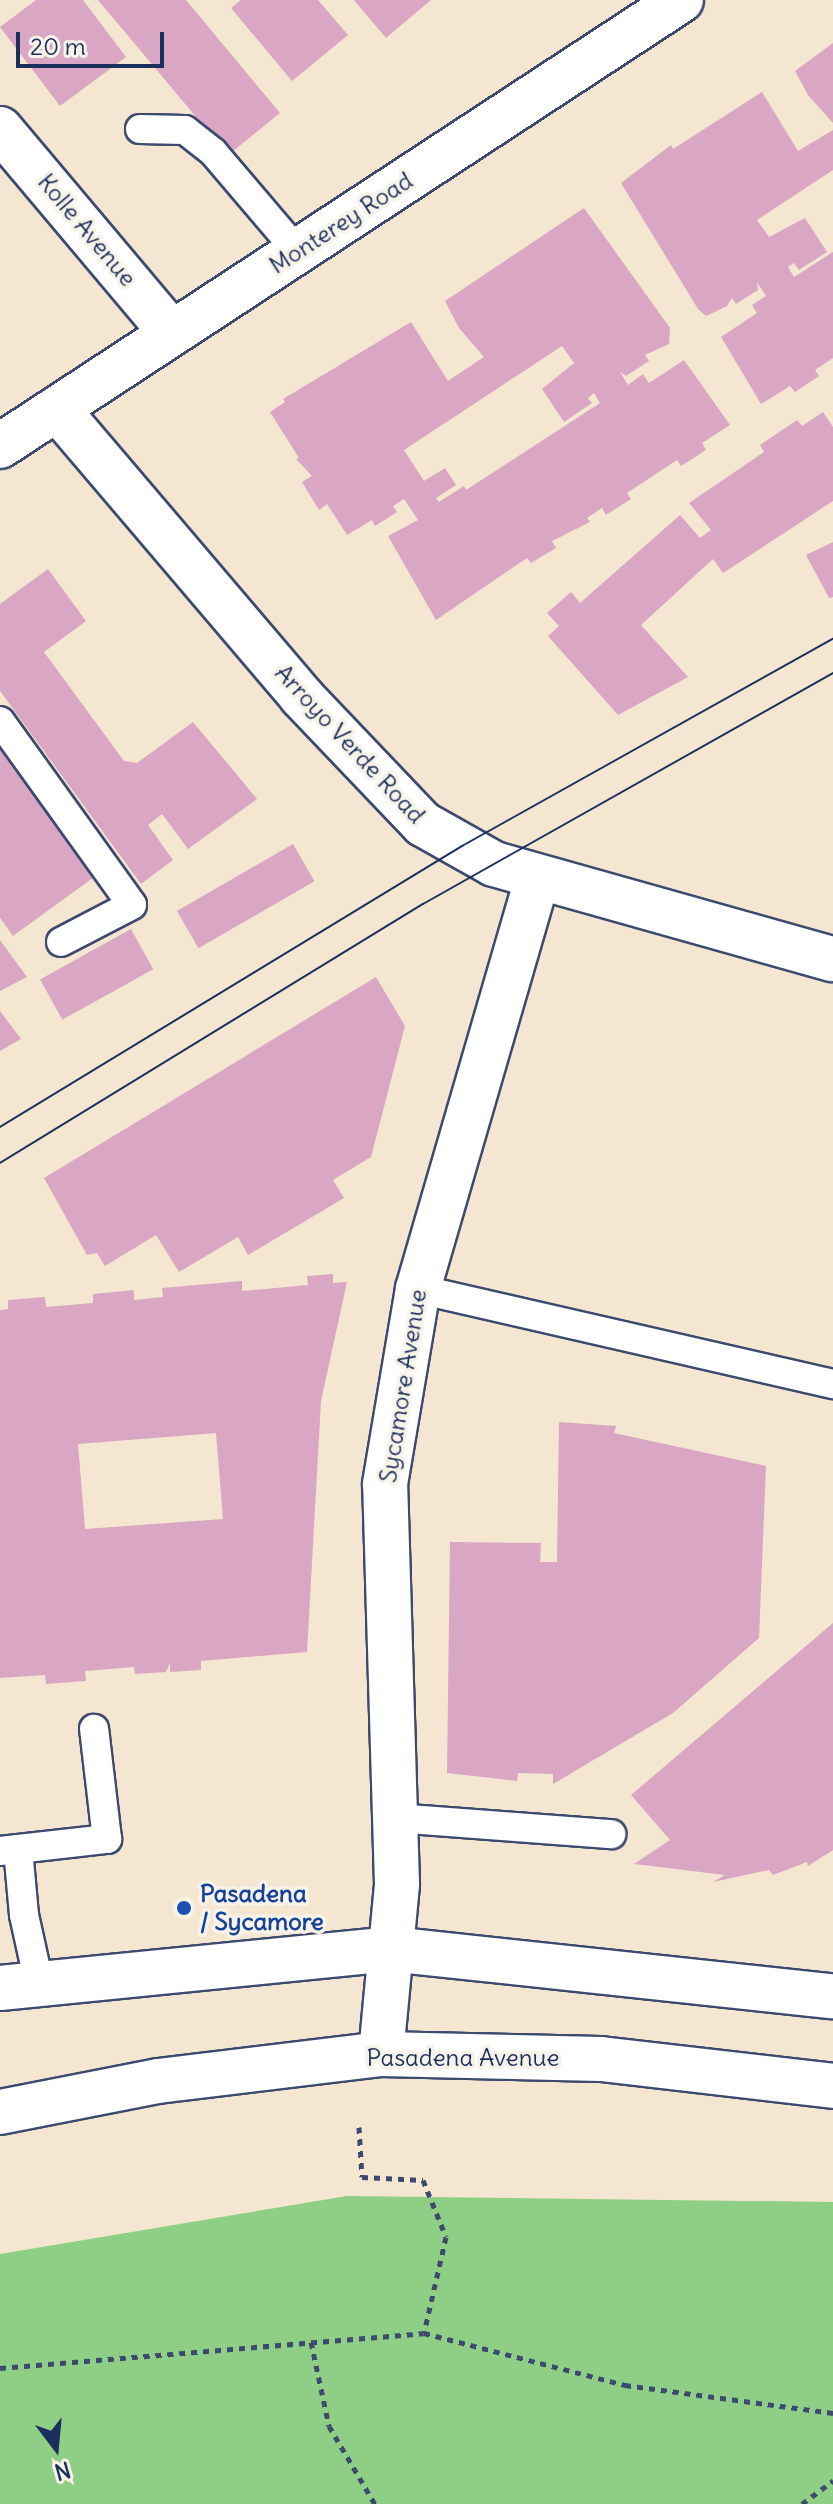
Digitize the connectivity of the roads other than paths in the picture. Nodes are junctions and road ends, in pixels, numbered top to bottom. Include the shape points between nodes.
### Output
1 (681, 0) edge
2 (0, 129) edge
3 (140, 129) dead end
4 (298, 252) junction
5 (172, 333) junction
6 (57, 409) junction
7 (0, 446) edge
8 (0, 721) edge
9 (538, 877) junction
10 (61, 942) dead end
11 (833, 959) edge
12 (418, 1289) junction
13 (833, 1384) edge
14 (94, 1729) dead end
15 (396, 1818) junction
16 (611, 1834) dead end
17 (9, 1850) edge
18 (390, 1949) junction
19 (20, 1986) edge
20 (833, 1996) edge
21 (381, 2054) junction
22 (833, 2086) edge
23 (0, 2112) edge

1 - 4 street, Monterey Road
2 - 5 street, Kolle Avenue
3 - 4 lane via 185,130 213,152
4 - 5 street, Monterey Road
5 - 6 street, Monterey Road
6 - 7 street, Monterey Road
6 - 9 street, Arroyo Verde Road via 301,696 423,824 494,864
8 - 10 lane via 132,905
9 - 11 street, Arroyo Verde Road
9 - 12 street, Sycamore Avenue
12 - 13 lane
12 - 15 street, Sycamore Avenue via 385,1484
14 - 17 lane via 107,1839
15 - 16 lane
15 - 18 street, Sycamore Avenue
17 - 19 lane via 24,1915
18 - 19 street
18 - 20 street
18 - 21 street, Sycamore Avenue
21 - 22 street, Pasadena Avenue via 601,2059
21 - 23 street, Pasadena Avenue via 158,2081

